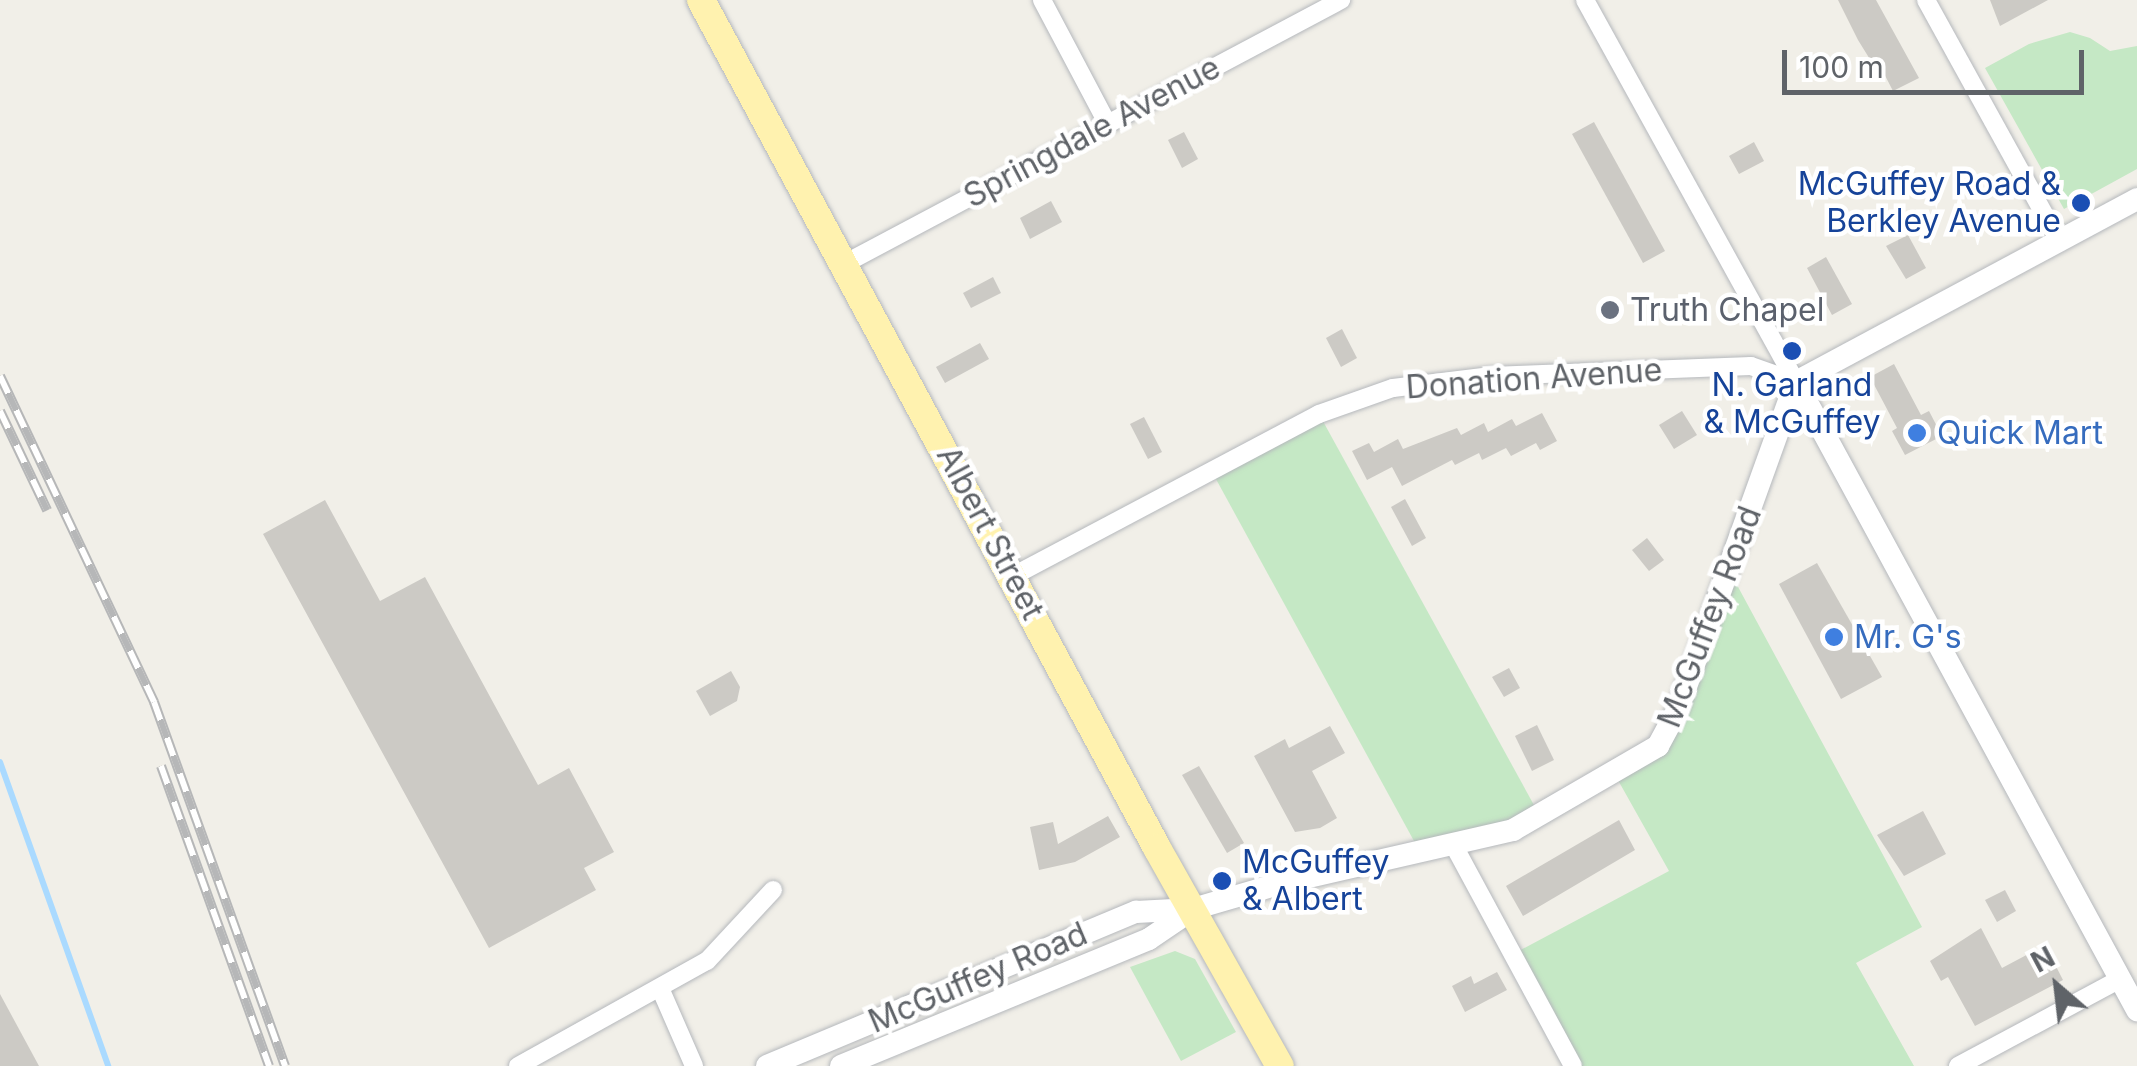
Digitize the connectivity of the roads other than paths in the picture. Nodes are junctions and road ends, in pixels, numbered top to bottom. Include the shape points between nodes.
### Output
1 (701, 0) edge
2 (1042, 0) edge
3 (1341, 0) edge
4 (1585, 0) edge
5 (1926, 0) edge
6 (1107, 123) junction
7 (2137, 199) edge
8 (2059, 241) junction
9 (844, 264) junction
10 (1796, 382) junction
11 (1013, 576) junction
12 (1453, 844) junction
13 (773, 890) dead end
14 (1193, 909) junction
15 (2120, 979) junction
16 (660, 988) junction
17 (2137, 1010) edge
18 (518, 1066) edge
19 (694, 1066) edge
20 (767, 1066) edge
21 (842, 1066) edge
22 (1280, 1066) edge
23 (1573, 1066) edge
24 (1958, 1066) edge

1 - 9 main road, Albert Street
2 - 6 street
3 - 6 street, Springdale Avenue
4 - 10 street
5 - 8 street
6 - 9 street, Springdale Avenue
7 - 8 street
8 - 10 street
9 - 11 main road, Albert Street
10 - 11 street, Donation Avenue via 1751,366 1491,376 1393,388 1319,414
10 - 12 street, McGuffey Road via 1666,738 1513,830
10 - 15 street
11 - 14 main road, Albert Street
12 - 14 street, McGuffey Road
12 - 23 street
13 - 16 street via 707,961
14 - 20 street, McGuffey Road via 1136,912
14 - 21 street, McGuffey Road via 1150,939
14 - 22 main road, Albert Street
15 - 17 street
15 - 24 street
16 - 18 street
16 - 19 street

